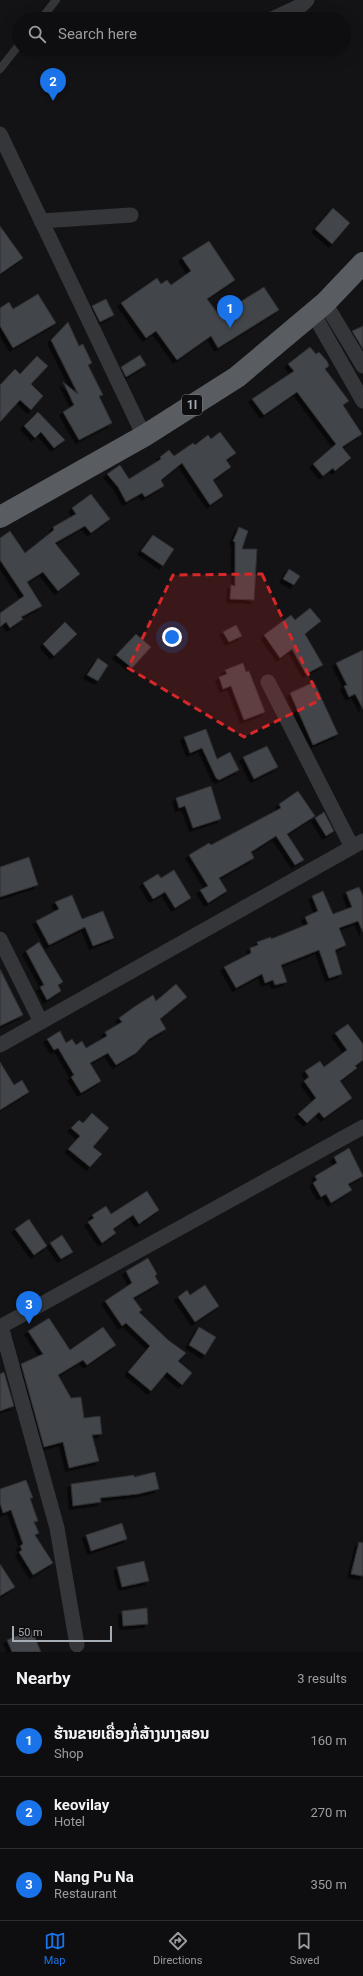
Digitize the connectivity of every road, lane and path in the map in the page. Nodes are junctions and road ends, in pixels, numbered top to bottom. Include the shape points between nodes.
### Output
1 (56, 0) edge
2 (307, 0) edge
3 (46, 12) edge
4 (287, 12) edge
5 (12, 54) edge
6 (0, 69) edge
7 (0, 134) edge
8 (131, 215) dead end
9 (41, 220) junction
10 (363, 263) edge
11 (319, 308) junction
12 (363, 366) edge
13 (363, 401) edge
14 (144, 436) junction
15 (0, 517) edge
16 (268, 682) dead end
17 (358, 844) edge
18 (0, 939) edge
19 (41, 1022) junction
20 (0, 1045) edge
21 (361, 1134) edge
22 (1, 1326) edge
23 (77, 1645) dead end

1 - 3 lane
2 - 4 street
5 - 6 lane
7 - 9 street
8 - 9 street
9 - 14 street
10 - 11 highway, 1I
11 - 12 street
11 - 13 street
11 - 14 highway, 1I via 237,377
14 - 15 highway, 1I
16 - 17 street
17 - 19 street
18 - 19 street
19 - 20 street
21 - 22 street
22 - 23 street via 57,1528

